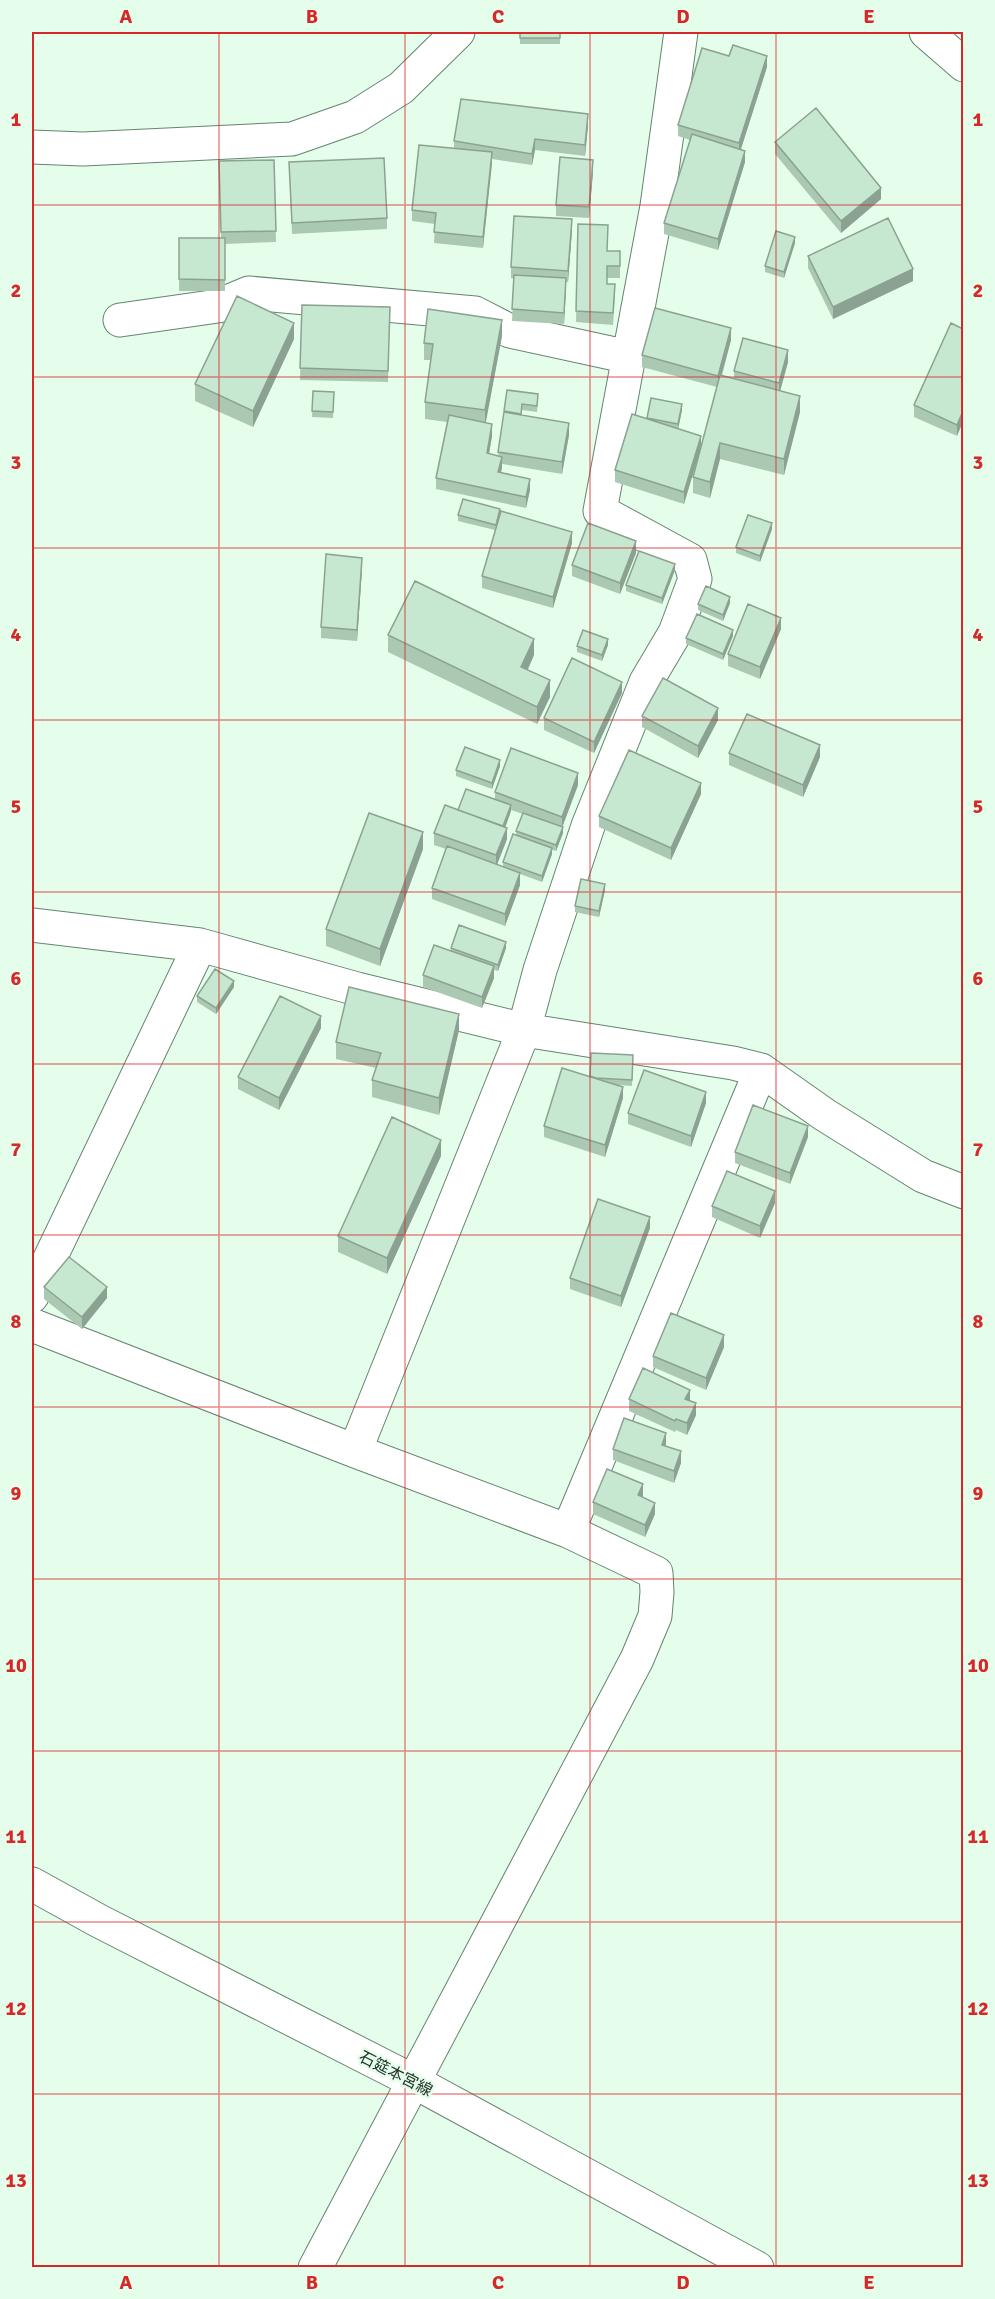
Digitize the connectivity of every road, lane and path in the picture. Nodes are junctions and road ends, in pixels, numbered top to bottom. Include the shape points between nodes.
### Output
1 (459, 32) edge
2 (681, 32) edge
3 (926, 32) edge
4 (963, 65) edge
5 (32, 147) edge
6 (120, 320) dead end
7 (629, 357) junction
8 (32, 925) edge
9 (200, 945) junction
10 (524, 1030) junction
11 (760, 1070) junction
12 (963, 1192) edge
13 (32, 1296) edge
14 (32, 1325) edge
15 (355, 1451) junction
16 (568, 1531) junction
17 (32, 1884) edge
18 (413, 2081) junction
19 (315, 2268) edge
20 (757, 2268) edge

1 - 5 street via 400,88 355,117 292,139 83,149
2 - 7 street via 657,206
3 - 4 street
6 - 7 street via 218,306 249,293 475,313 510,331
7 - 10 street via 600,511 690,560 695,579 675,633 646,682 588,826
8 - 9 street
9 - 10 street
9 - 13 street
10 - 11 street
10 - 15 street
11 - 12 street via 923,1176
11 - 16 street
14 - 15 street
15 - 16 street
16 - 18 street via 656,1573 655,1616 637,1659
17 - 18 street, 石筵本宮線
18 - 19 street
18 - 20 street, 石筵本宮線

